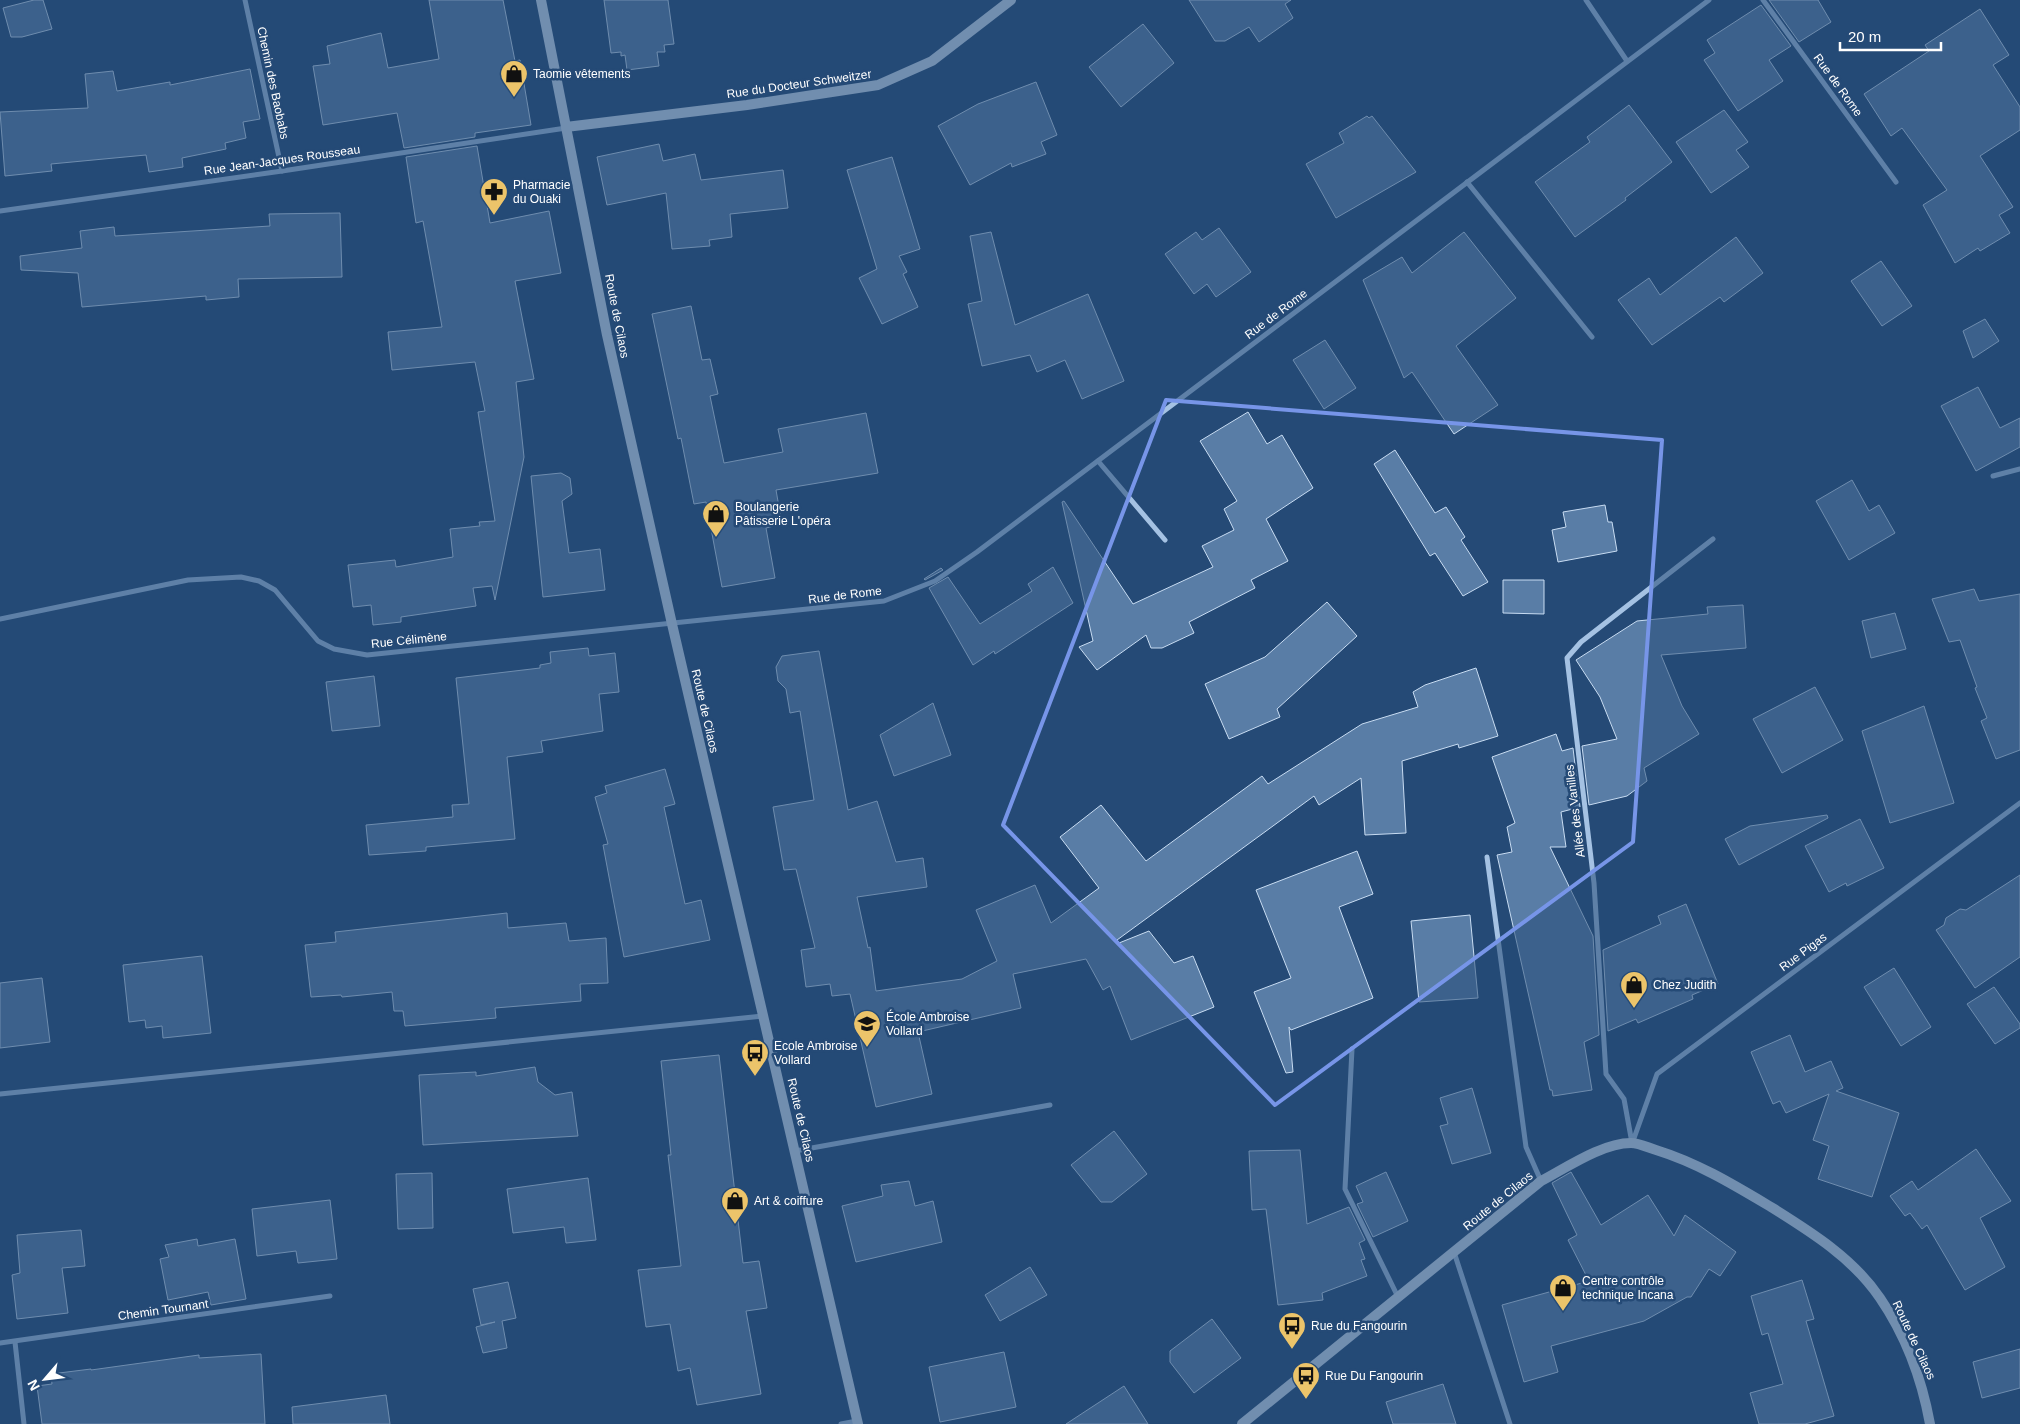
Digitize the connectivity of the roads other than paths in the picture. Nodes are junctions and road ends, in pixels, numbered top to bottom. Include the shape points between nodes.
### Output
1 (245, 0) edge
2 (541, 0) edge
3 (1011, 0) edge
4 (1586, 0) edge
5 (1709, 0) edge
6 (1763, 0) edge
7 (1627, 61) junction
8 (566, 128) junction
9 (282, 171) junction
10 (1467, 182) junction
11 (1896, 182) dead end
12 (0, 211) edge
13 (1592, 337) dead end
14 (1098, 461) junction
15 (2020, 469) edge
16 (1993, 476) dead end
17 (1165, 540) dead end
18 (1713, 540) dead end
19 (0, 619) edge
20 (672, 624) junction
21 (2020, 803) edge
22 (1487, 857) dead end
23 (763, 1016) junction
24 (1352, 1049) dead end
25 (0, 1094) edge
26 (1050, 1105) dead end
27 (1632, 1143) junction
28 (795, 1151) junction
29 (1541, 1182) junction
30 (1454, 1252) junction
31 (330, 1296) dead end
32 (1398, 1298) junction
33 (15, 1342) junction
34 (0, 1343) edge
35 (858, 1422) edge
36 (24, 1424) edge
37 (841, 1424) edge
38 (1242, 1424) edge
39 (1510, 1424) edge
40 (1930, 1424) edge

1 - 9 street, Chemin des Baobabs
2 - 8 main road, Route de Cilaos
3 - 8 main road, Rue du Docteur Schweitzer via 932,61 878,85
4 - 7 street
5 - 7 street, Rue de Rome
6 - 11 street, Rue de Rome
7 - 10 street, Rue de Rome
8 - 9 street, Rue Jean-Jacques Rousseau
8 - 20 main road, Route de Cilaos via 607,335
9 - 12 street, Rue Jean-Jacques Rousseau
10 - 13 street
10 - 14 street, Rue de Rome
14 - 17 street
14 - 20 street, Rue de Rome via 935,581 884,602
15 - 16 street
18 - 27 street, Allée des Vanilles via 1581,642 1567,658 1594,883 1606,1074 1624,1099
19 - 20 street, Rue Célimène via 188,580 241,577 275,590 318,641 334,649 367,655
20 - 23 main road, Route de Cilaos
21 - 27 street, Rue Pigas via 1657,1074
22 - 29 street via 1526,1147
23 - 25 street
23 - 28 main road, Route de Cilaos
24 - 32 street via 1345,1189
26 - 28 street
27 - 29 main road, Route de Cilaos via 1597,1152
27 - 40 main road, Route de Cilaos via 1680,1157 1726,1180 1811,1233 1860,1273 1880,1299 1911,1358 1924,1389
28 - 35 main road, Route de Cilaos
29 - 30 main road, Route de Cilaos
30 - 32 main road, Route de Cilaos
30 - 39 street
31 - 33 street, Chemin Tournant
32 - 38 main road, Route de Cilaos
33 - 34 street, Chemin Tournant
33 - 36 street
35 - 37 street

